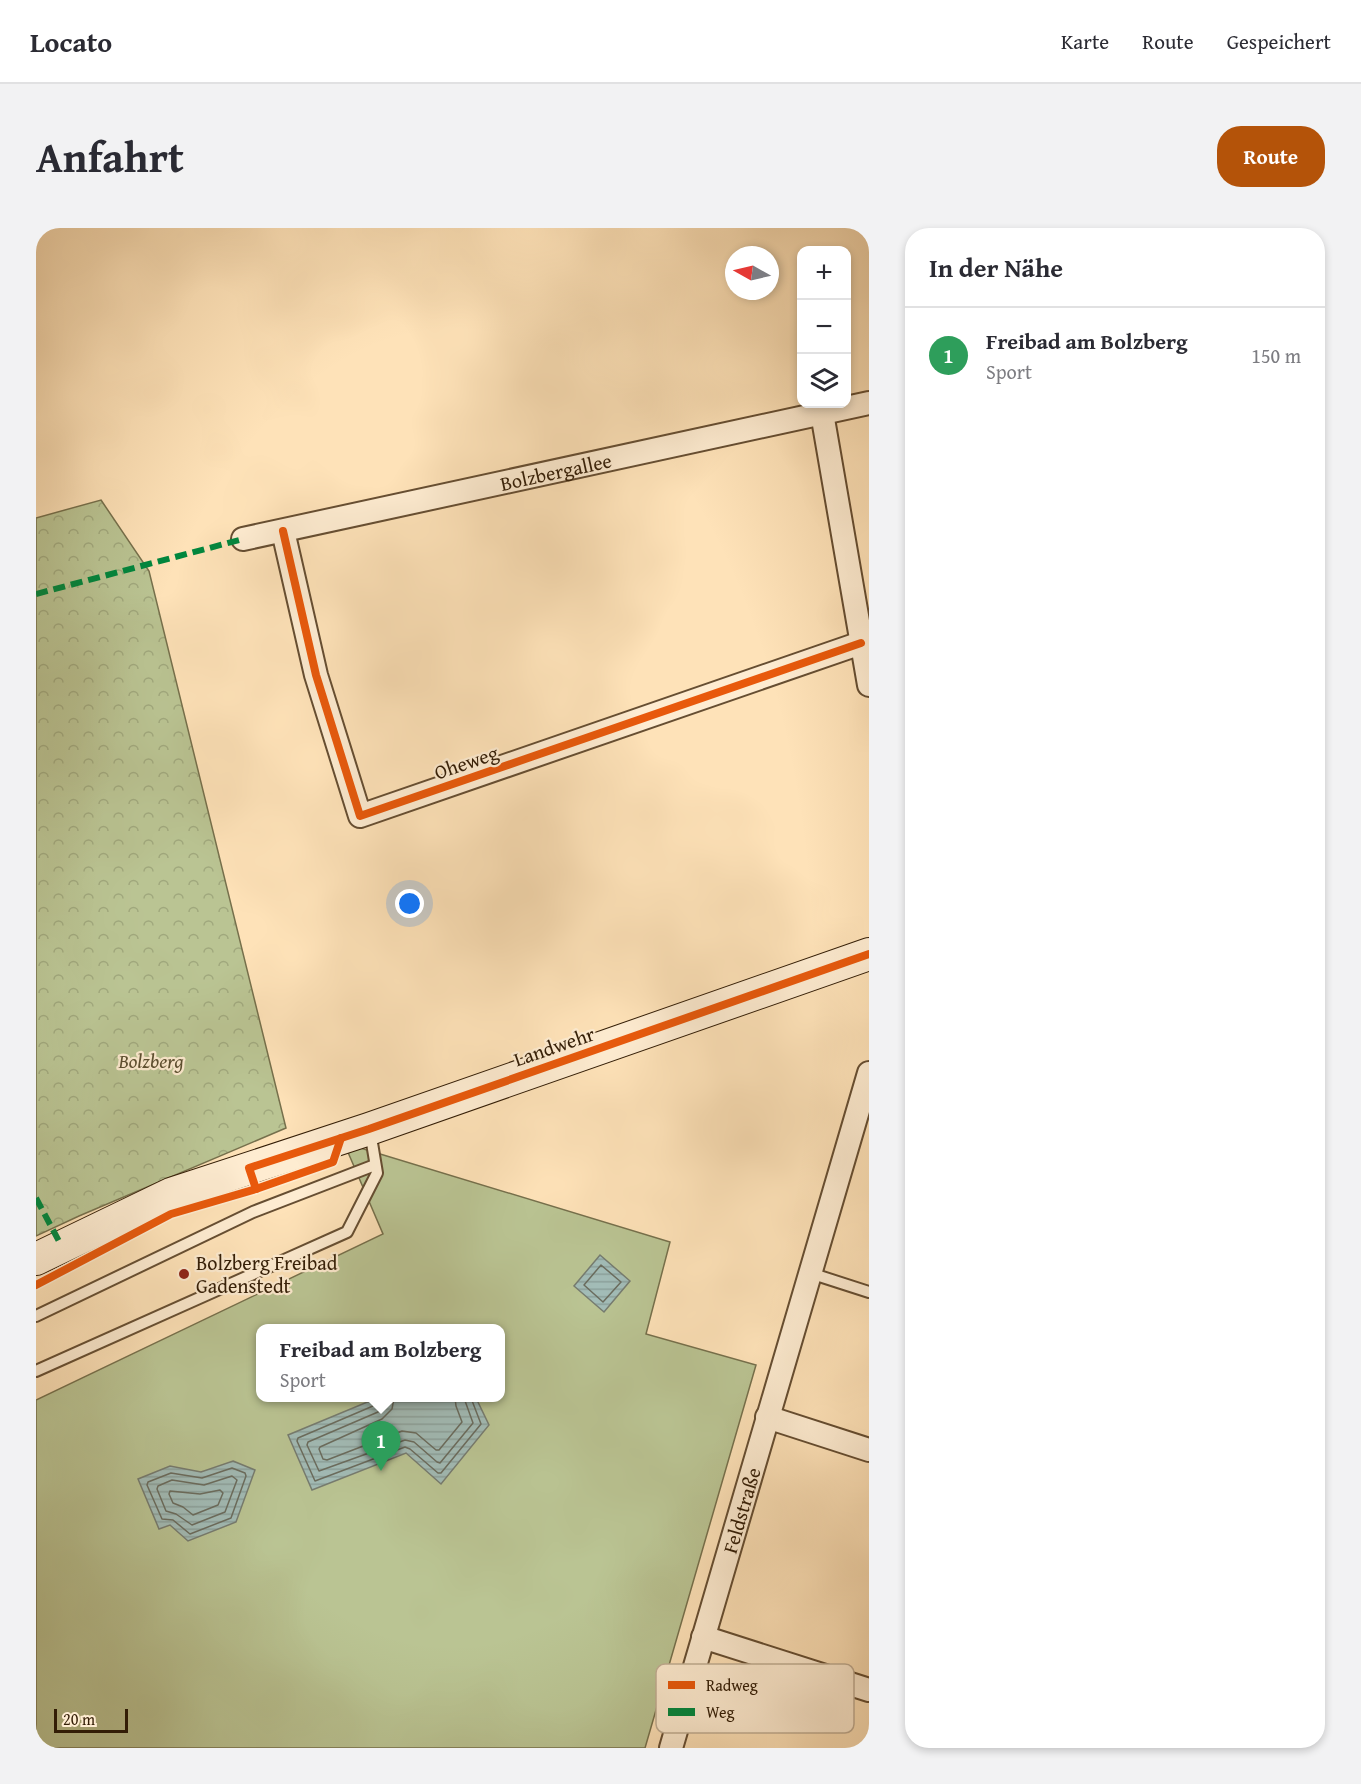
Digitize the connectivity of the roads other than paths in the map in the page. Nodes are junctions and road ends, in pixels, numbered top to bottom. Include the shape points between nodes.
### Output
1 (869, 403) edge
2 (822, 413) junction
3 (283, 531) junction
4 (243, 539) dead end
5 (861, 643) junction
6 (869, 685) edge
7 (869, 954) edge
8 (869, 1077) edge
9 (369, 1129) junction
10 (375, 1164) junction
11 (36, 1259) edge
12 (810, 1273) junction
13 (869, 1292) edge
14 (36, 1316) edge
15 (36, 1371) edge
16 (767, 1417) junction
17 (869, 1449) edge
18 (703, 1637) junction
19 (695, 1664) edge
20 (788, 1664) edge
21 (854, 1685) edge
22 (869, 1690) edge
23 (675, 1733) edge
24 (671, 1748) edge

1 - 2 street, Bolzbergallee
2 - 3 street, Bolzbergallee
2 - 5 street
3 - 4 street, Bolzbergallee
3 - 5 street, Oheweg via 316,675 360,816
5 - 6 street
7 - 9 street, Landwehr
8 - 12 street, Feldstraße
9 - 10 lane
9 - 11 street, Landwehr via 171,1194
10 - 14 lane via 253,1212
10 - 15 lane via 376,1173 347,1232
12 - 13 lane
12 - 16 street, Feldstraße
16 - 17 street
16 - 18 street, Feldstraße
18 - 19 street, Feldstraße
18 - 20 street
21 - 22 street
23 - 24 street, Feldstraße

